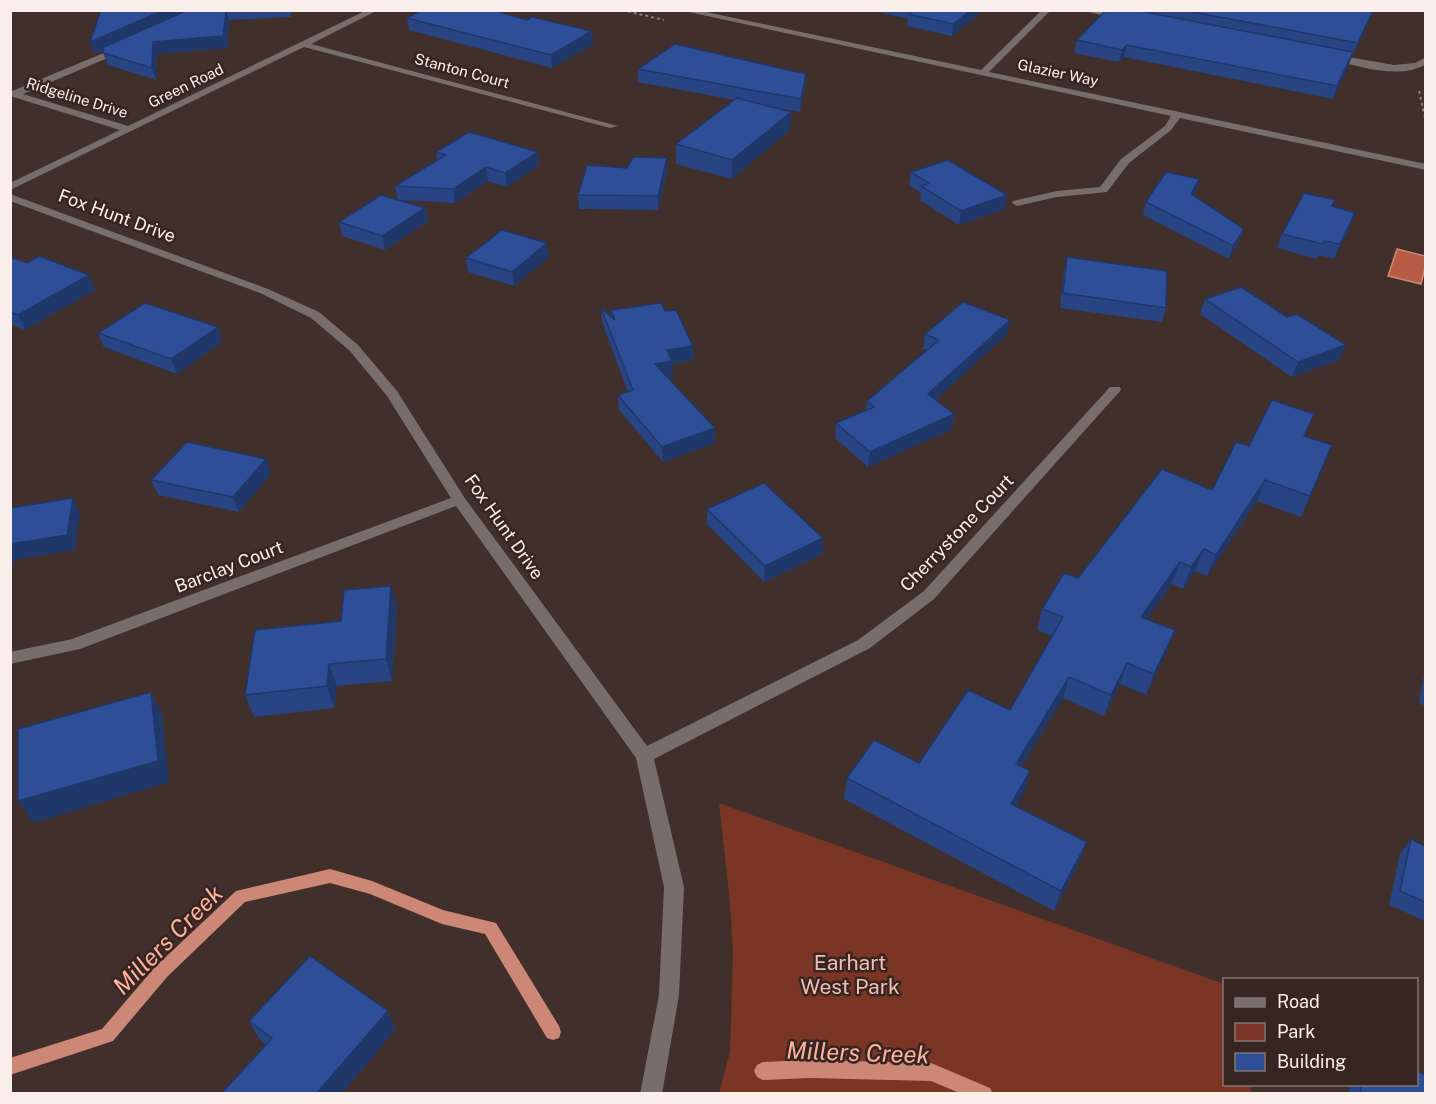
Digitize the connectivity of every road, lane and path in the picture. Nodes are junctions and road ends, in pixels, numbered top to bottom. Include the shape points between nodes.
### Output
1 (374, 10) edge
2 (683, 10) edge
3 (1047, 10) edge
4 (1084, 10) edge
5 (1129, 19) edge
6 (134, 43) edge
7 (305, 45) junction
8 (1322, 55) edge
9 (1425, 60) edge
10 (984, 72) junction
11 (1419, 91) dead end
12 (13, 94) edge
13 (1178, 114) junction
14 (1425, 122) edge
15 (612, 126) dead end
16 (130, 130) junction
17 (1425, 167) edge
18 (10, 187) edge
19 (10, 197) edge
20 (1017, 204) dead end
21 (1114, 390) dead end
22 (459, 500) junction
23 (10, 658) edge
24 (644, 756) junction
25 (651, 1094) edge

1 - 7 street, Green Road
2 - 10 street, Glazier Way
3 - 10 street
4 - 5 street
6 - 12 street, Ridgeline Drive
7 - 15 street, Stanton Court
7 - 16 street, Green Road
8 - 9 street via 1390,68 1412,68
10 - 13 street, Glazier Way
11 - 14 path
12 - 16 street, Ridgeline Drive
13 - 17 street, Glazier Way
13 - 20 street via 1168,128 1125,161 1102,190 1057,194
16 - 18 street, Green Road
19 - 22 street, Fox Hunt Drive via 264,291 315,315 354,348 392,394
21 - 24 street, Cherrystone Court via 929,595 864,644
22 - 23 street, Barclay Court via 74,645
22 - 24 street, Fox Hunt Drive
24 - 25 street, Fox Hunt Drive via 674,887 669,995

